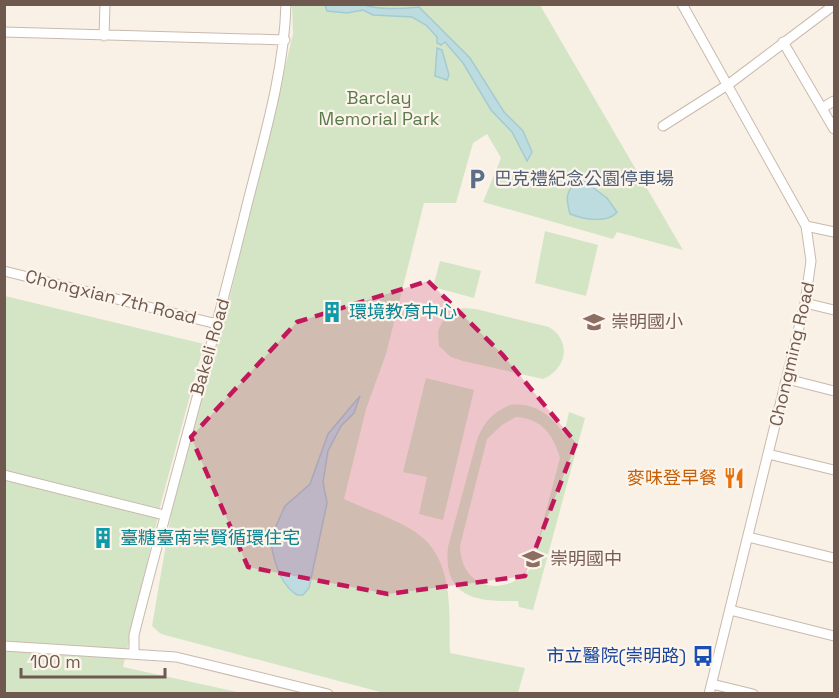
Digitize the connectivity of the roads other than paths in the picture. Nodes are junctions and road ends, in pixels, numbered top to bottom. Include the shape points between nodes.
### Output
1 (105, 4) edge
2 (286, 4) edge
3 (682, 4) edge
4 (834, 5) edge
5 (4, 32) edge
6 (104, 36) junction
7 (285, 40) junction
8 (783, 42) junction
9 (729, 84) junction
10 (834, 100) edge
11 (822, 108) junction
12 (663, 126) dead end
13 (834, 129) edge
14 (806, 226) junction
15 (834, 232) edge
16 (4, 271) edge
17 (806, 303) junction
18 (834, 310) edge
19 (217, 324) junction
20 (787, 379) junction
21 (834, 391) edge
22 (768, 454) junction
23 (834, 470) edge
24 (4, 475) edge
25 (164, 515) junction
26 (748, 537) junction
27 (834, 558) edge
28 (730, 610) junction
29 (834, 636) edge
30 (4, 646) edge
31 (134, 653) junction
32 (711, 689) edge
33 (328, 693) edge
34 (753, 693) edge

1 - 6 street
2 - 7 street, Bakeli Road
3 - 9 street, Chongming Road
4 - 8 street
5 - 6 street
6 - 7 street
7 - 19 street, Bakeli Road
8 - 9 street
8 - 11 street
9 - 12 street
9 - 14 street, Chongming Road
10 - 11 street
11 - 13 street
14 - 15 street
14 - 17 street, Chongming Road via 811,261
16 - 19 street, Chongxian 7th Road
17 - 18 street
17 - 20 street, Chongming Road
19 - 25 street, Bakeli Road
20 - 21 street
20 - 22 street, Chongming Road
22 - 23 street
22 - 26 street, Chongming Road
24 - 25 street
25 - 31 street, Bakeli Road
26 - 27 street
26 - 28 street, Chongming Road
28 - 29 street
28 - 32 street, Chongming Road
30 - 31 street
31 - 33 street via 176,657
32 - 34 street

